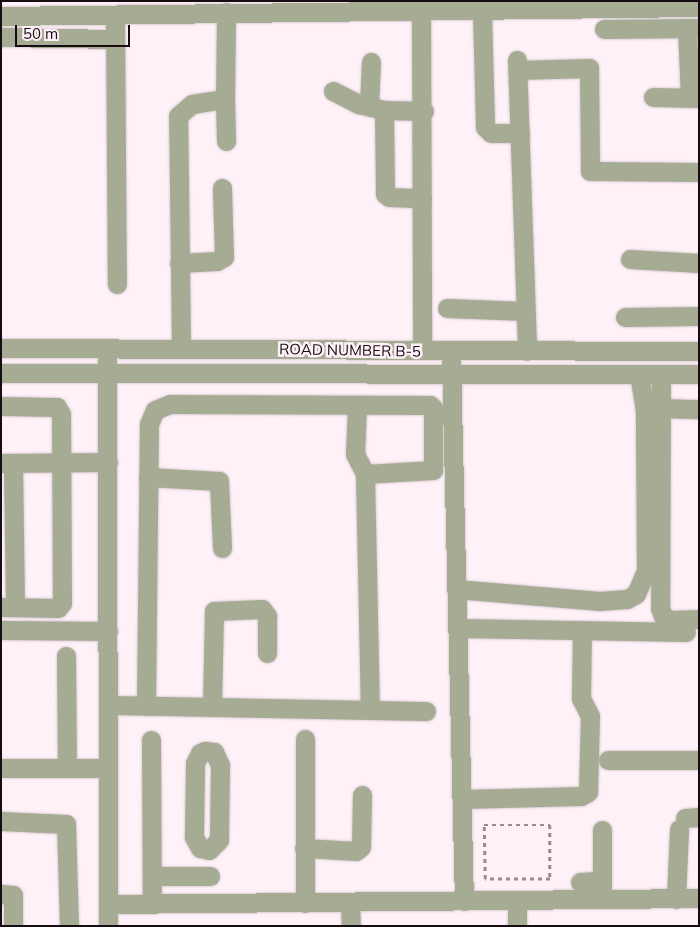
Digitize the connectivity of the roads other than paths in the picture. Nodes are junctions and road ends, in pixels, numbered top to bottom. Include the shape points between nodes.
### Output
1 (532, 5) edge
2 (399, 6) edge
3 (460, 6) edge
4 (699, 7) edge
5 (421, 11) junction
6 (482, 11) junction
7 (226, 12) junction
8 (116, 15) junction
9 (1, 16) edge
10 (693, 28) edge
11 (604, 29) dead end
12 (1, 37) edge
13 (115, 39) junction
14 (371, 62) dead end
15 (333, 91) dead end
16 (653, 97) dead end
17 (694, 98) edge
18 (225, 99) junction
19 (376, 108) junction
20 (424, 111) junction
21 (520, 133) junction
22 (226, 141) dead end
23 (699, 172) edge
24 (222, 188) dead end
25 (422, 198) junction
26 (630, 260) dead end
27 (180, 263) junction
28 (699, 263) edge
29 (118, 284) dead end
30 (447, 308) dead end
31 (525, 311) junction
32 (699, 316) edge
33 (625, 317) dead end
34 (1, 348) edge
35 (181, 348) junction
36 (107, 349) junction
37 (422, 350) junction
38 (450, 351) junction
39 (527, 351) junction
40 (699, 352) edge
41 (1, 372) edge
42 (108, 373) junction
43 (281, 373) junction
44 (451, 374) junction
45 (639, 374) junction
46 (661, 374) junction
47 (699, 374) edge
48 (278, 405) junction
49 (356, 405) junction
50 (1, 406) edge
51 (661, 408) junction
52 (699, 409) edge
53 (61, 462) junction
54 (108, 462) junction
55 (7, 463) edge
56 (365, 474) junction
57 (148, 478) junction
58 (8, 511) edge
59 (222, 548) dead end
60 (456, 589) junction
61 (8, 607) edge
62 (699, 619) edge
63 (458, 628) junction
64 (1, 630) edge
65 (582, 630) junction
66 (108, 631) junction
67 (699, 632) edge
68 (267, 653) dead end
69 (66, 656) dead end
70 (108, 705) junction
71 (146, 706) junction
72 (212, 707) junction
73 (370, 709) junction
74 (426, 710) dead end
75 (305, 739) dead end
76 (151, 740) dead end
77 (608, 760) dead end
78 (699, 760) edge
79 (1, 768) edge
80 (67, 768) junction
81 (108, 768) junction
82 (362, 795) dead end
83 (462, 799) junction
84 (1, 821) edge
85 (687, 821) edge
86 (602, 830) dead end
87 (304, 848) junction
88 (209, 850) dead end
89 (152, 876) junction
90 (210, 876) junction
91 (580, 882) dead end
92 (602, 890) junction
93 (1, 894) edge
94 (699, 898) edge
95 (676, 899) junction
96 (517, 900) junction
97 (464, 901) junction
98 (350, 902) junction
99 (304, 903) junction
100 (108, 904) junction
101 (152, 904) junction
102 (211, 904) junction
103 (13, 926) edge
104 (69, 926) edge
105 (108, 926) edge
106 (351, 926) edge
107 (517, 926) edge

1 - 4 street
1 - 6 street
2 - 5 street
2 - 7 street
3 - 5 street
3 - 6 street
5 - 20 street
6 - 21 street via 485,127 491,134
7 - 8 street
7 - 18 street
8 - 9 street
8 - 13 street
10 - 11 street
10 - 17 street
12 - 13 street
13 - 29 street
14 - 19 street
15 - 19 street
16 - 17 street
18 - 22 street
18 - 27 street via 192,104 178,116
19 - 20 street
19 - 25 street via 385,194 388,197
20 - 25 street
21 - 23 street via 517,65 589,68 590,171
21 - 31 street
24 - 27 street via 224,257 216,262
25 - 37 street
26 - 28 street
27 - 35 street
30 - 31 street
31 - 39 street
32 - 33 street
34 - 36 street, ROAD NUMBER B-5
35 - 36 street, ROAD NUMBER B-5
35 - 37 street, ROAD NUMBER B-5
36 - 42 street
37 - 38 street, ROAD NUMBER B-5
38 - 39 street, ROAD NUMBER B-5
38 - 44 street
39 - 40 street, ROAD NUMBER B-5
41 - 42 street
42 - 43 street
42 - 54 street
43 - 44 street
43 - 48 street
44 - 45 street
44 - 60 street
45 - 46 street
45 - 60 street via 646,411 646,571 636,594 599,601
46 - 47 street
46 - 51 street
48 - 49 street
48 - 57 street via 160,406 150,419
49 - 56 street via 355,454
49 - 56 street via 430,405 433,408 432,472
50 - 53 street via 59,408
51 - 52 street
51 - 62 street via 660,608 663,616 670,620
53 - 54 street
53 - 55 street
53 - 61 street via 61,606
54 - 66 street
55 - 58 street
56 - 73 street
57 - 59 street via 219,482
57 - 71 street
58 - 61 street
60 - 63 street
63 - 65 street
63 - 83 street
64 - 66 street
65 - 67 street
65 - 83 street via 581,698 590,716 588,792 581,796
66 - 70 street
68 - 72 street via 267,616 262,609 214,611
69 - 80 street
70 - 71 street
70 - 81 street
71 - 72 street
72 - 73 street
73 - 74 street
75 - 87 street
76 - 89 street
77 - 78 street
79 - 80 street
80 - 81 street
81 - 100 street
82 - 87 street via 362,844 359,849
83 - 97 street
84 - 104 street via 66,824
85 - 95 street
86 - 92 street
87 - 99 street
88 - 90 street
89 - 90 street
89 - 101 street
90 - 102 street
91 - 92 street
92 - 95 street
92 - 96 street
93 - 103 street via 13,896
94 - 95 street
96 - 97 street
96 - 107 street
97 - 98 street
98 - 99 street
98 - 106 street
99 - 102 street
100 - 101 street
100 - 105 street
101 - 102 street

